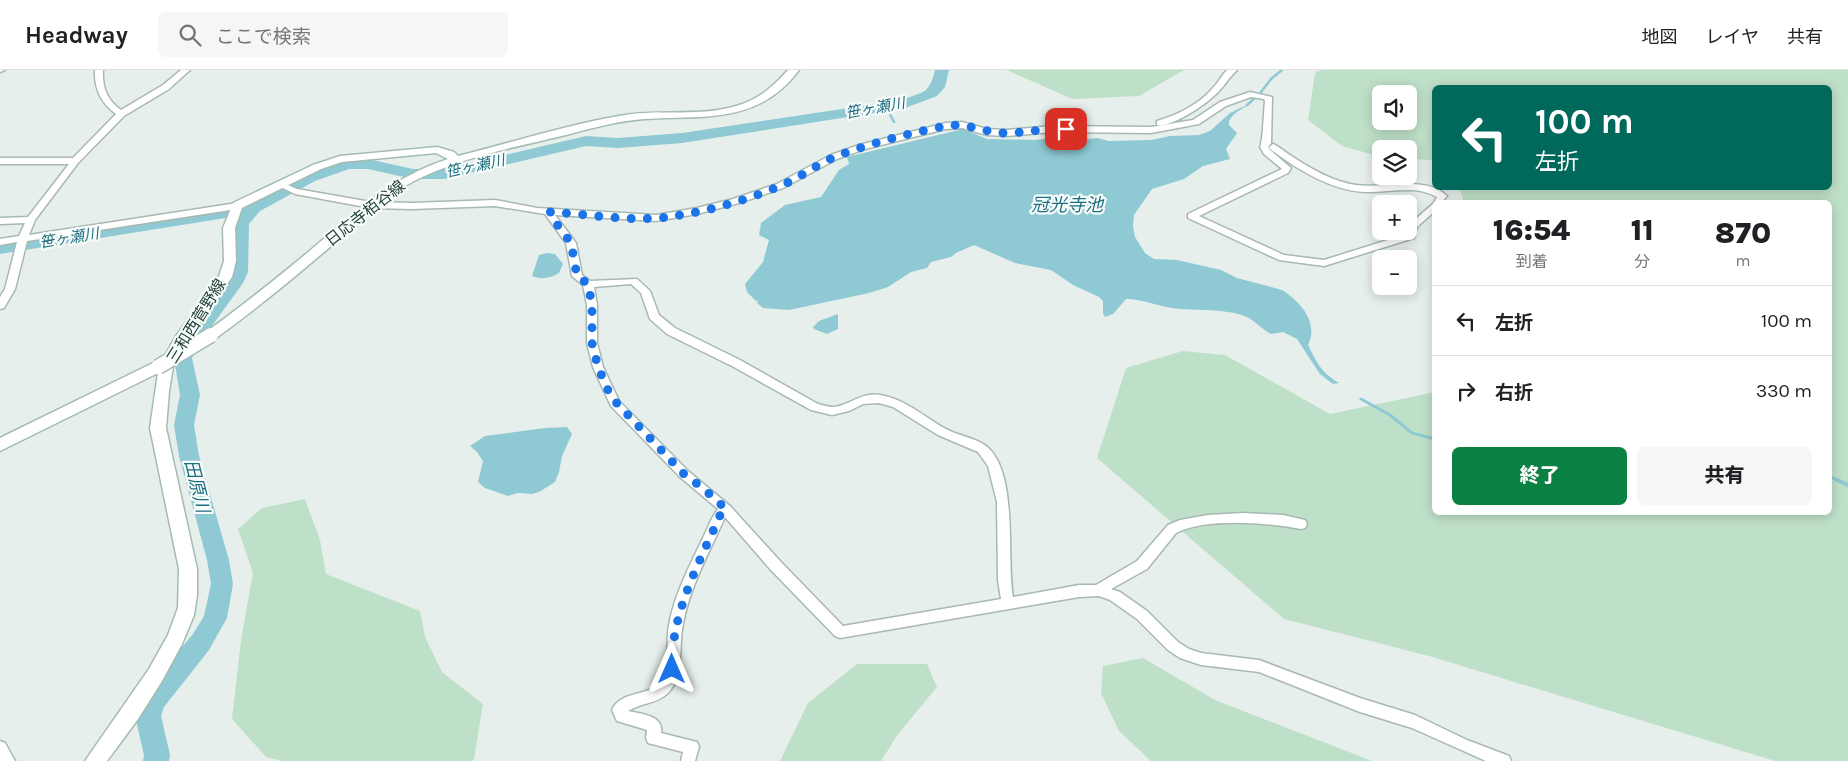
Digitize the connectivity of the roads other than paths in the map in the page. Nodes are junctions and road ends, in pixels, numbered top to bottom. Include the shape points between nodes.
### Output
1 (99, 70) edge
2 (186, 70) edge
3 (794, 70) edge
4 (1233, 70) edge
5 (121, 114) junction
6 (1142, 130) junction
7 (1267, 143) junction
8 (456, 160) junction
9 (0, 161) edge
10 (75, 161) junction
11 (283, 186) junction
12 (1439, 200) edge
13 (371, 205) junction
14 (236, 209) junction
15 (1432, 209) edge
16 (550, 212) junction
17 (31, 220) junction
18 (0, 221) edge
19 (0, 242) edge
20 (22, 242) junction
21 (588, 284) junction
22 (0, 306) edge
23 (0, 446) edge
24 (726, 509) junction
25 (1302, 524) dead end
26 (1099, 590) junction
27 (1008, 603) junction
28 (0, 748) edge
29 (8, 761) edge
30 (95, 761) edge
31 (688, 761) edge
32 (1504, 761) edge

1 - 5 street via 99,90
2 - 5 street via 166,87
3 - 8 main road, 日応寺栢谷線 via 769,95 732,110 626,118
4 - 6 street via 1189,111
5 - 10 street
6 - 7 street via 1196,122 1223,104 1254,93 1269,100
6 - 16 street via 1042,129 1006,133 956,124 862,147 834,157 780,186 698,211 656,218
7 - 12 street via 1284,156 1344,186 1418,189 1438,193 1442,196
7 - 15 street via 1264,147 1267,152 1287,168 1285,171 1192,216 1282,258 1324,262 1411,236 1413,226
8 - 11 main road via 450,154 437,150 347,158 317,167
8 - 13 main road, 日応寺栢谷線 via 406,180
9 - 10 street
10 - 17 street
11 - 13 street
11 - 14 main road
13 - 16 street via 495,203
13 - 23 main road, 日応寺栢谷線, bridge via 268,293 211,335 158,367
14 - 20 street
14 - 30 main road, 三和西菅野線 via 229,228 230,261 225,277 181,339 166,367 162,391 158,428 188,568 190,592 183,621 142,695
16 - 21 street via 571,243 577,276
17 - 18 street
17 - 20 street
19 - 20 street
20 - 22 street via 10,289
21 - 24 street via 592,305 592,343 611,397 684,474
21 - 27 street via 633,281 645,291 654,317 671,331 815,407 832,411 861,400 879,399 897,404 942,432 982,449 994,465 1003,502 1004,580
24 - 27 street via 840,632
24 - 31 street via 721,513 683,600 667,685 654,696 622,705 618,710 622,716 649,722 656,727 653,738 692,747
25 - 26 street via 1254,518 1183,524 1173,528 1141,566
26 - 27 street
26 - 32 street via 1115,596 1142,615 1185,654 1200,659 1259,666 1360,705 1415,722
28 - 29 street

